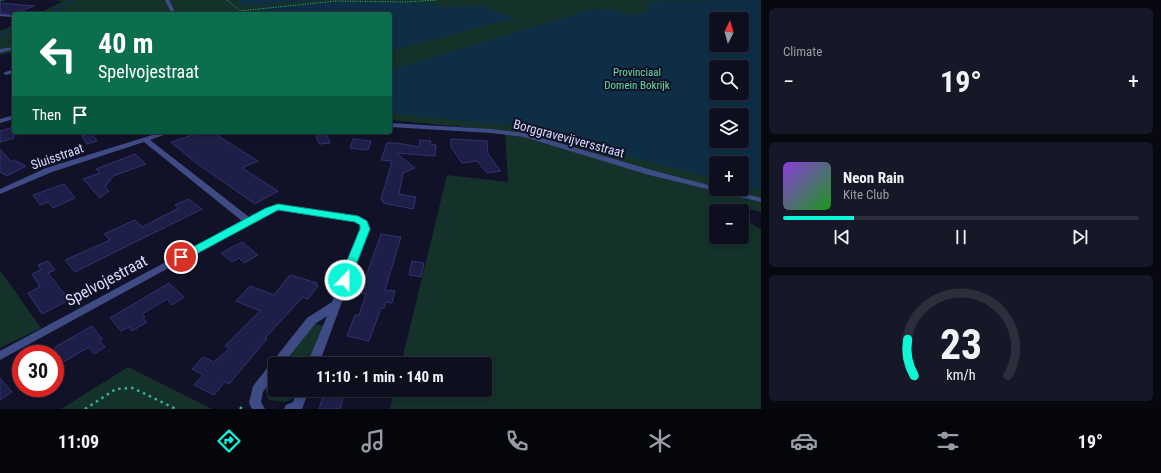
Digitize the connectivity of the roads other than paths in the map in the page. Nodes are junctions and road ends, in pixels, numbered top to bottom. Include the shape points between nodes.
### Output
1 (168, 0) edge
2 (173, 12) edge
3 (0, 15) edge
4 (12, 16) dead end
5 (12, 48) edge
6 (0, 51) edge
7 (12, 72) edge
8 (6, 73) dead end
9 (12, 118) edge
10 (0, 122) edge
11 (392, 125) edge
12 (163, 134) edge
13 (145, 140) junction
14 (709, 187) edge
15 (0, 192) edge
16 (745, 196) edge
17 (761, 200) edge
18 (248, 221) junction
19 (335, 305) junction
20 (0, 356) edge
21 (283, 357) edge
22 (316, 357) edge
23 (268, 376) edge
24 (301, 397) edge
25 (259, 409) edge
26 (290, 409) edge

1 - 2 street
3 - 4 street
5 - 6 street
7 - 8 street
9 - 10 street
11 - 14 street, Borggravevijversstraat via 525,135
12 - 13 street, Sluisstraat
13 - 15 street, Sluisstraat via 50,170
13 - 18 street
16 - 17 street, Borggravevijversstraat
18 - 19 street, Spelvojestraat via 278,207 358,219 364,224 365,229
18 - 20 street, Spelvojestraat
19 - 21 street via 311,321
19 - 22 street, Spelvojestraat
23 - 25 street via 257,390 255,403
24 - 26 street via 298,405

